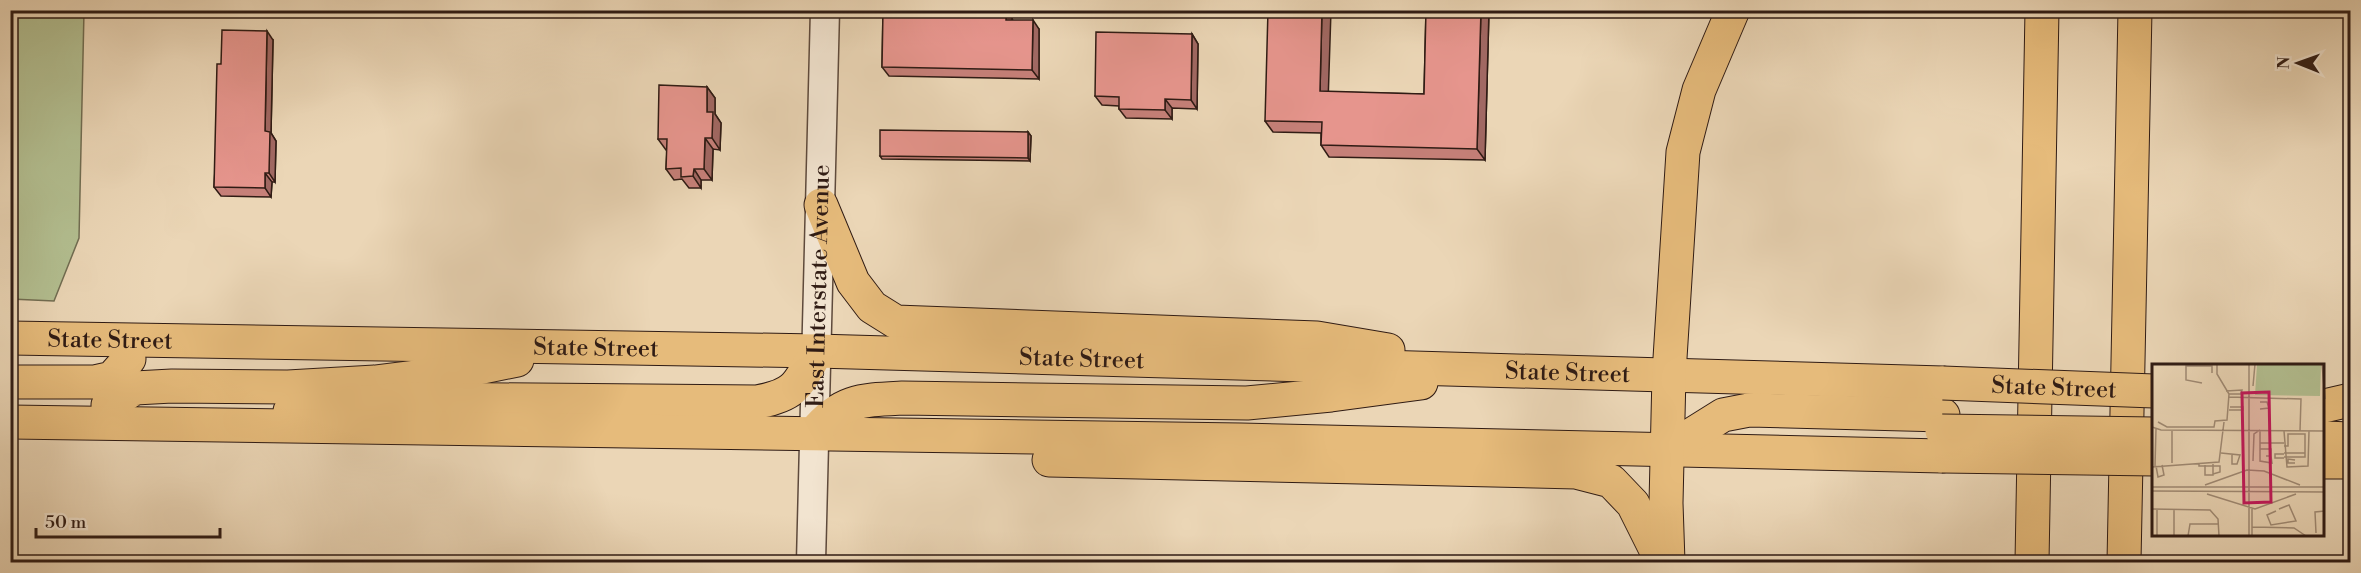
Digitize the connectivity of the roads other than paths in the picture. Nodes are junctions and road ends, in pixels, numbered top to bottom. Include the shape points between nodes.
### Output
1 (825, 10) edge
2 (1733, 10) edge
3 (2042, 10) edge
4 (2135, 10) edge
5 (821, 205) junction
6 (10, 338) edge
7 (578, 347) junction
8 (817, 351) junction
9 (129, 359) dead end
10 (1481, 369) junction
11 (1669, 374) junction
12 (10, 382) edge
13 (2152, 391) edge
14 (2325, 392) edge
15 (2350, 392) edge
16 (2350, 400) edge
17 (108, 405) dead end
18 (2325, 406) edge
19 (2152, 417) edge
20 (10, 422) edge
21 (215, 426) junction
22 (814, 433) junction
23 (1942, 434) junction
24 (2152, 434) edge
25 (934, 435) junction
26 (2325, 438) edge
27 (2350, 439) edge
28 (1668, 450) junction
29 (2152, 459) edge
30 (2325, 462) edge
31 (2350, 462) edge
32 (811, 562) edge
33 (1662, 562) edge
34 (1668, 562) edge
35 (2032, 562) edge
36 (2124, 562) edge

1 - 5 street, East Interstate Avenue
2 - 11 highway via 1699,90 1683,152
3 - 35 highway
4 - 36 highway
5 - 8 street, East Interstate Avenue
5 - 10 highway via 853,282 872,307 896,322 1317,338
6 - 7 highway, State Street
7 - 8 highway, State Street
7 - 17 highway via 463,371 375,382 135,388
8 - 10 highway, State Street
8 - 21 highway via 798,385 781,398 757,402 407,399 314,406
8 - 22 street, East Interstate Avenue
9 - 12 highway via 112,378 94,382
10 - 11 highway, State Street
10 - 22 highway via 1414,384 1246,403 863,400 844,405
11 - 13 highway, State Street, bridge
11 - 28 highway
14 - 15 highway
16 - 18 highway
19 - 23 highway
20 - 21 highway
21 - 22 highway
22 - 25 highway
22 - 32 street, East Interstate Avenue
23 - 24 highway, bridge
23 - 28 highway via 1752,452
23 - 28 highway via 1749,410 1723,415
23 - 29 highway, bridge
25 - 28 highway
25 - 33 highway via 1002,458 1576,472 1611,481 1633,504
26 - 27 highway
28 - 34 highway
30 - 31 highway

